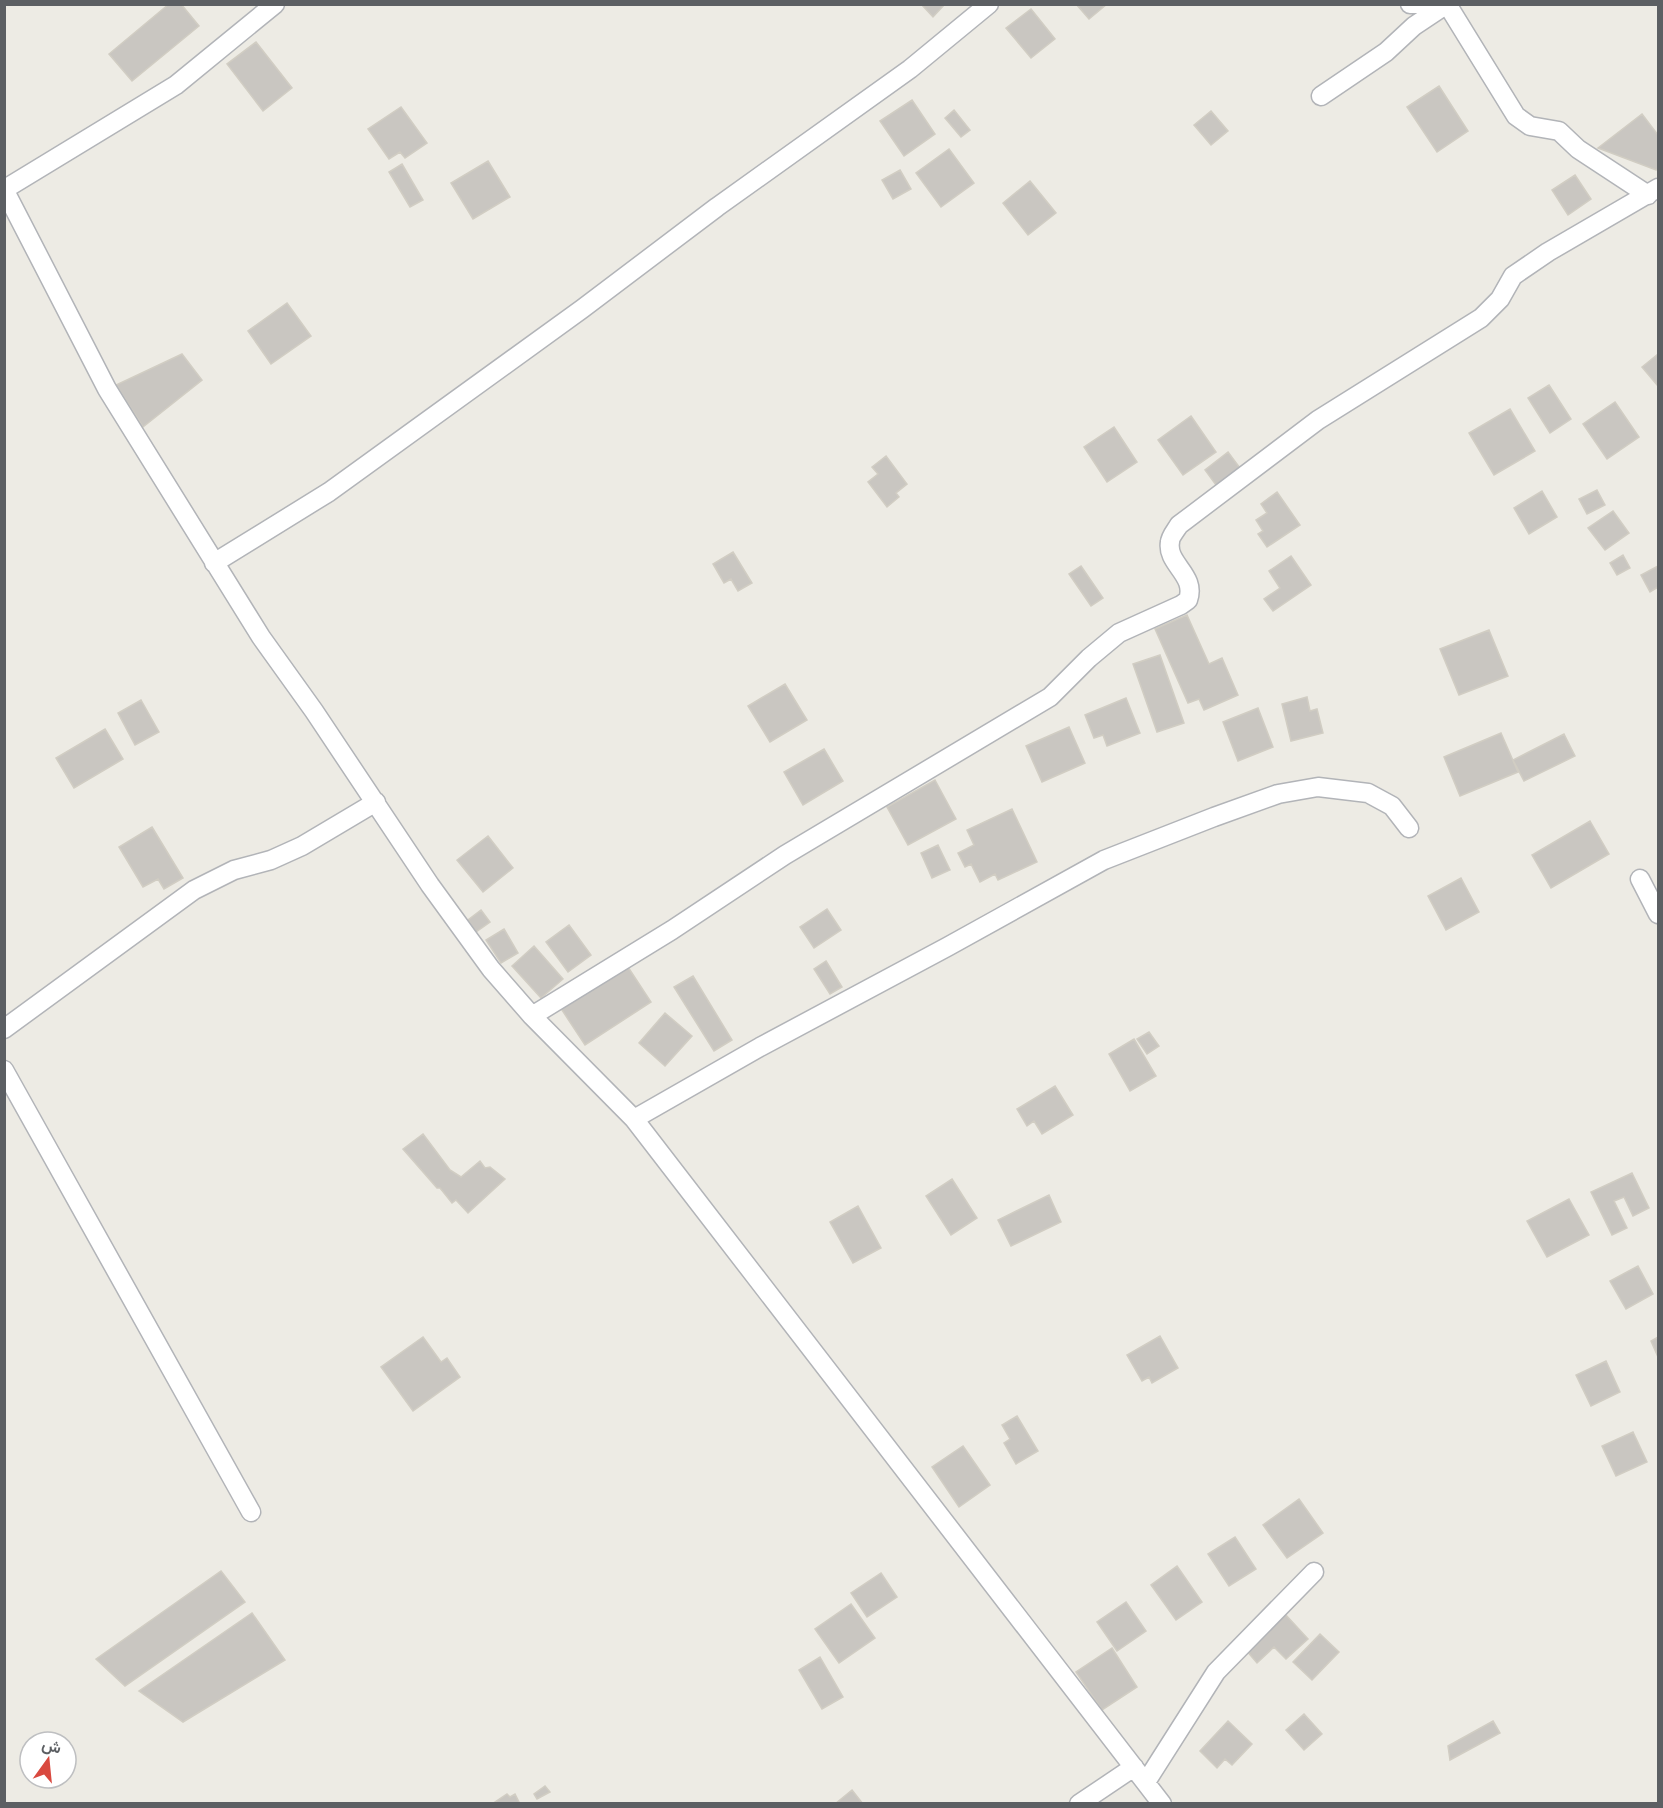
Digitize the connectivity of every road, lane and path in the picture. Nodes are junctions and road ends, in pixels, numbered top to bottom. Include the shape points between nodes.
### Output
1 (275, 4) edge
2 (989, 4) edge
3 (1410, 4) edge
4 (1442, 4) edge
5 (1447, 4) edge
6 (1321, 96) dead end
7 (5, 189) edge
8 (1653, 192) edge
9 (214, 563) junction
10 (376, 802) junction
11 (1409, 828) dead end
12 (1640, 879) dead end
13 (1659, 914) edge
14 (532, 1016) junction
15 (4, 1029) edge
16 (4, 1070) edge
17 (634, 1119) junction
18 (251, 1512) dead end
19 (1314, 1572) dead end
20 (1134, 1767) junction
21 (1146, 1782) junction
22 (1079, 1803) edge
23 (1162, 1803) edge

1 - 7 street via 176,85
2 - 9 street via 910,69 348,478
3 - 4 street
5 - 6 street
5 - 8 street via 1516,116 1530,126 1559,131 1578,149
7 - 9 street via 107,389
8 - 14 street via 1513,276 1500,299 1481,318 1318,420 1179,525 1169,543 1190,587 1188,600 1119,633 1050,697 785,855
9 - 10 street
10 - 14 street via 491,969
10 - 15 street via 302,846 234,870 194,890
11 - 17 street via 1392,806 1368,793 1318,787 1278,794 1214,817 1104,860
12 - 13 street
14 - 17 street
16 - 18 street
17 - 20 street
19 - 21 street via 1216,1672
20 - 21 street
20 - 22 street
21 - 23 street

